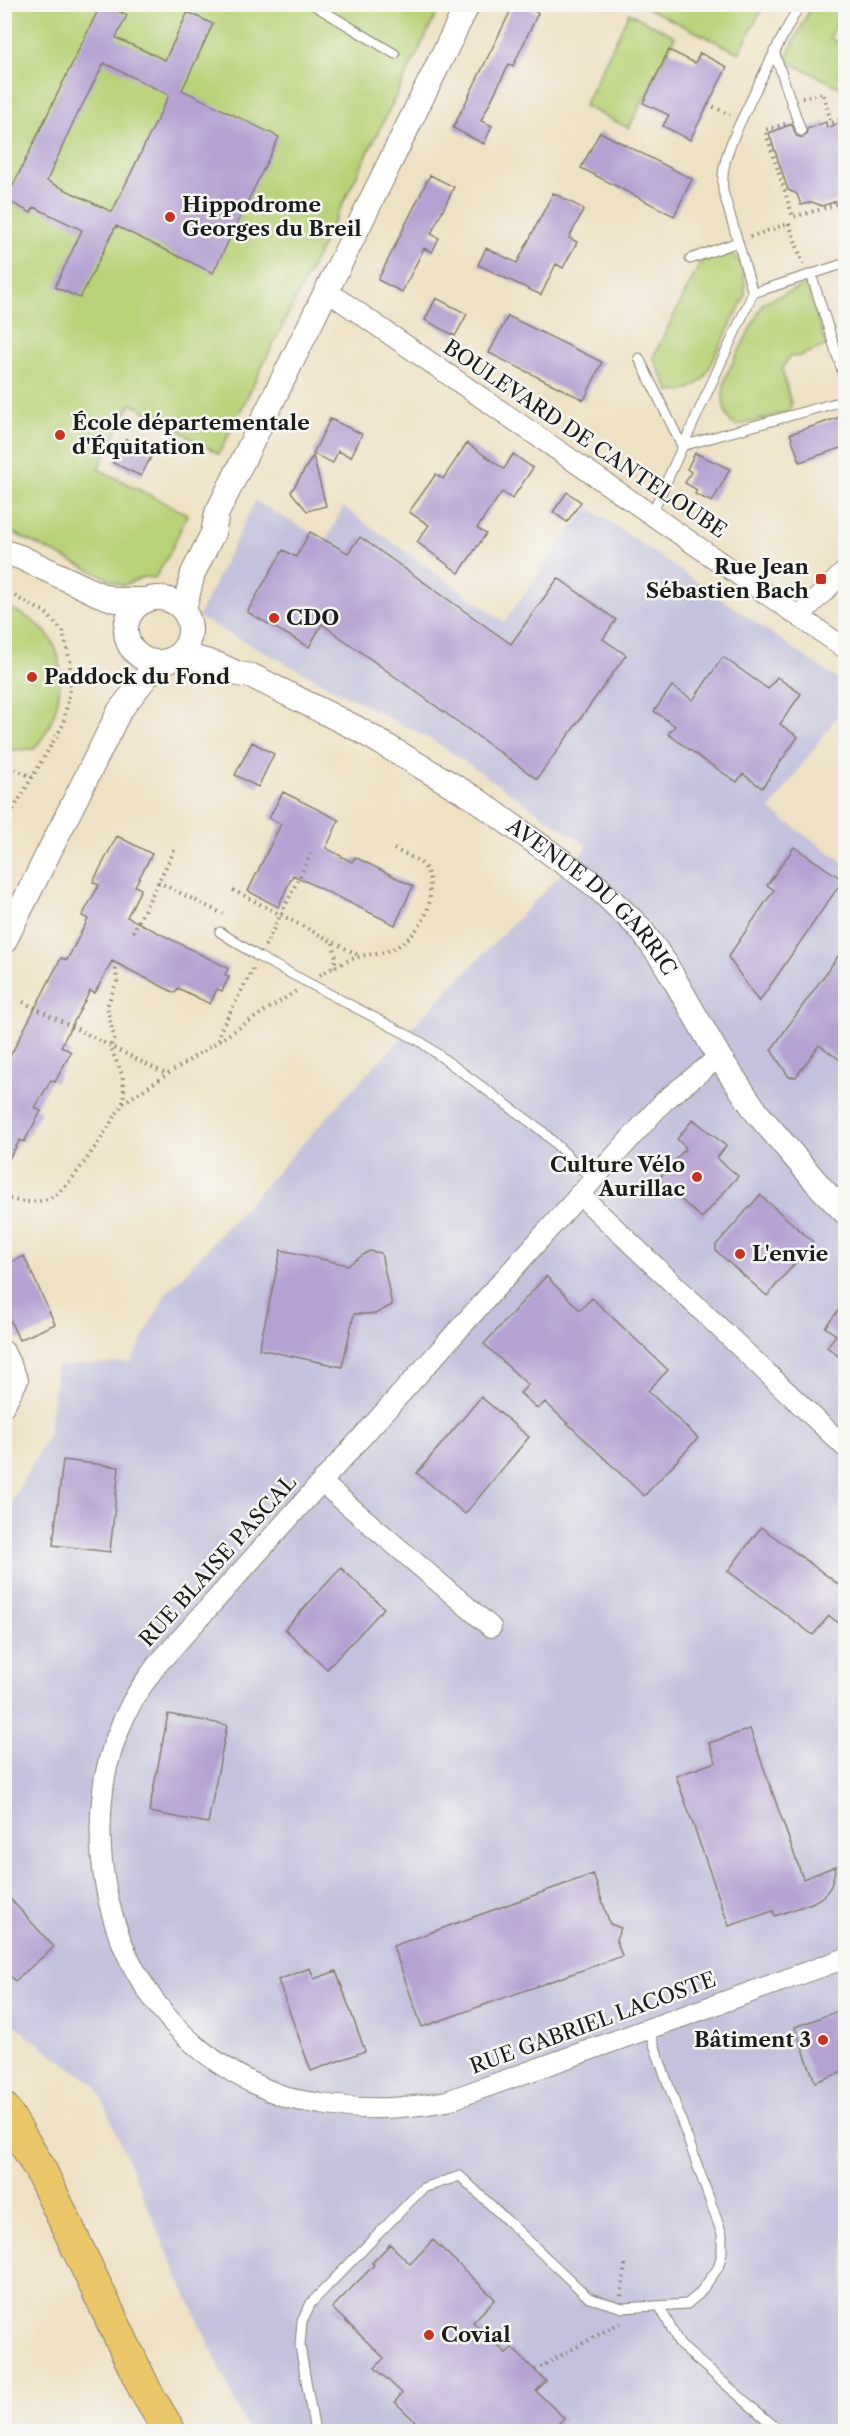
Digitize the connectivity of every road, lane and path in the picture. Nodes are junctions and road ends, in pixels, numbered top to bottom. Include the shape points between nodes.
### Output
1 (312, 4) edge
2 (468, 4) edge
3 (800, 4) edge
4 (774, 51) junction
5 (395, 54) dead end
6 (791, 100) junction
7 (708, 104) dead end
8 (845, 119) edge
9 (742, 120) junction
10 (797, 120) junction
11 (801, 131) dead end
12 (846, 202) edge
13 (738, 242) junction
14 (690, 259) dead end
15 (846, 263) edge
16 (809, 275) junction
17 (327, 291) junction
18 (753, 293) junction
19 (639, 358) dead end
20 (846, 383) edge
21 (846, 400) edge
22 (682, 446) junction
23 (217, 513) junction
24 (652, 513) junction
25 (4, 552) edge
26 (4, 559) edge
27 (846, 570) edge
28 (4, 591) edge
29 (153, 599) junction
30 (799, 616) junction
31 (187, 617) junction
32 (128, 637) junction
33 (846, 649) edge
34 (181, 654) junction
35 (158, 662) junction
36 (252, 676) junction
37 (120, 710) junction
38 (4, 764) edge
39 (32, 777) junction
40 (4, 825) edge
41 (175, 849) dead end
42 (158, 882) junction
43 (232, 890) dead end
44 (223, 914) dead end
45 (133, 932) dead end
46 (220, 932) dead end
47 (4, 942) edge
48 (333, 943) junction
49 (361, 956) dead end
50 (118, 964) dead end
51 (333, 967) dead end
52 (23, 1002) dead end
53 (111, 1046) junction
54 (719, 1057) junction
55 (167, 1074) dead end
56 (592, 1179) junction
57 (579, 1194) junction
58 (4, 1197) edge
59 (846, 1213) edge
60 (4, 1351) edge
61 (4, 1406) edge
62 (846, 1448) edge
63 (321, 1482) junction
64 (491, 1627) dead end
65 (846, 1958) edge
66 (648, 2028) junction
67 (4, 2109) edge
68 (351, 2109) joint
69 (625, 2265) dead end
70 (660, 2307) junction
71 (623, 2308) junction
72 (535, 2370) dead end
73 (170, 2432) edge
74 (315, 2432) edge
75 (781, 2432) edge

1 - 5 lane
2 - 17 street
3 - 4 lane
4 - 6 lane
4 - 9 lane
6 - 8 path via 823,93 831,123
6 - 10 lane
7 - 9 path
9 - 13 lane via 729,148 722,179
10 - 11 lane
10 - 12 path via 765,130 793,217
13 - 14 lane
13 - 16 path via 789,223
13 - 18 lane
15 - 16 lane
16 - 18 lane
16 - 20 lane
17 - 23 street
17 - 24 street, BOULEVARD DE CANTELOUBE
18 - 22 lane
19 - 22 lane
21 - 22 lane
22 - 24 lane
23 - 29 street via 182,570
23 - 31 street via 213,533 193,573
24 - 30 street, BOULEVARD DE CANTELOUBE
25 - 29 street via 115,600
26 - 32 street via 95,605
27 - 30 street
28 - 39 path via 45,612 63,632 70,661 70,690 63,725
29 - 31 street via 176,602
29 - 32 street via 132,612
30 - 33 street, BOULEVARD DE CANTELOUBE
31 - 34 street via 191,636
31 - 36 street, AVENUE DU GARRIC via 208,645
32 - 35 street via 141,658
32 - 37 street via 131,661
34 - 35 street
34 - 36 street, AVENUE DU GARRIC
35 - 37 street
36 - 54 street, AVENUE DU GARRIC via 358,729 474,798 595,885 640,928 665,963
37 - 47 street
38 - 39 path
39 - 40 path
41 - 42 path
42 - 44 path
42 - 45 path
43 - 48 path
46 - 56 lane via 259,957 421,1042 541,1130
48 - 49 path
48 - 51 path
50 - 53 path via 117,981 106,1006 114,1038
52 - 53 path
53 - 55 path
53 - 58 path via 123,1072 125,1088 117,1115 54,1196 26,1202
54 - 56 street, RUE BLAISE PASCAL via 664,1101
54 - 59 street, AVENUE DU GARRIC via 757,1113
56 - 57 street, RUE BLAISE PASCAL
57 - 62 street
57 - 63 street, RUE BLAISE PASCAL
60 - 61 street via 18,1380
63 - 64 street
63 - 68 street, RUE BLAISE PASCAL via 156,1666 131,1703 103,1789 100,1840 105,1894 123,1949 152,2000 186,2036 237,2075 291,2098
65 - 66 street, RUE GABRIEL LACOSTE
66 - 68 street, RUE GABRIEL LACOSTE via 447,2101 399,2109
66 - 70 lane via 722,2234 717,2268 699,2294 687,2304
67 - 73 main road via 40,2169 146,2392
69 - 71 path
70 - 71 lane
70 - 75 lane via 680,2345
71 - 72 path via 622,2324
71 - 74 lane via 589,2298 460,2176 423,2188 311,2302 302,2321 300,2346

